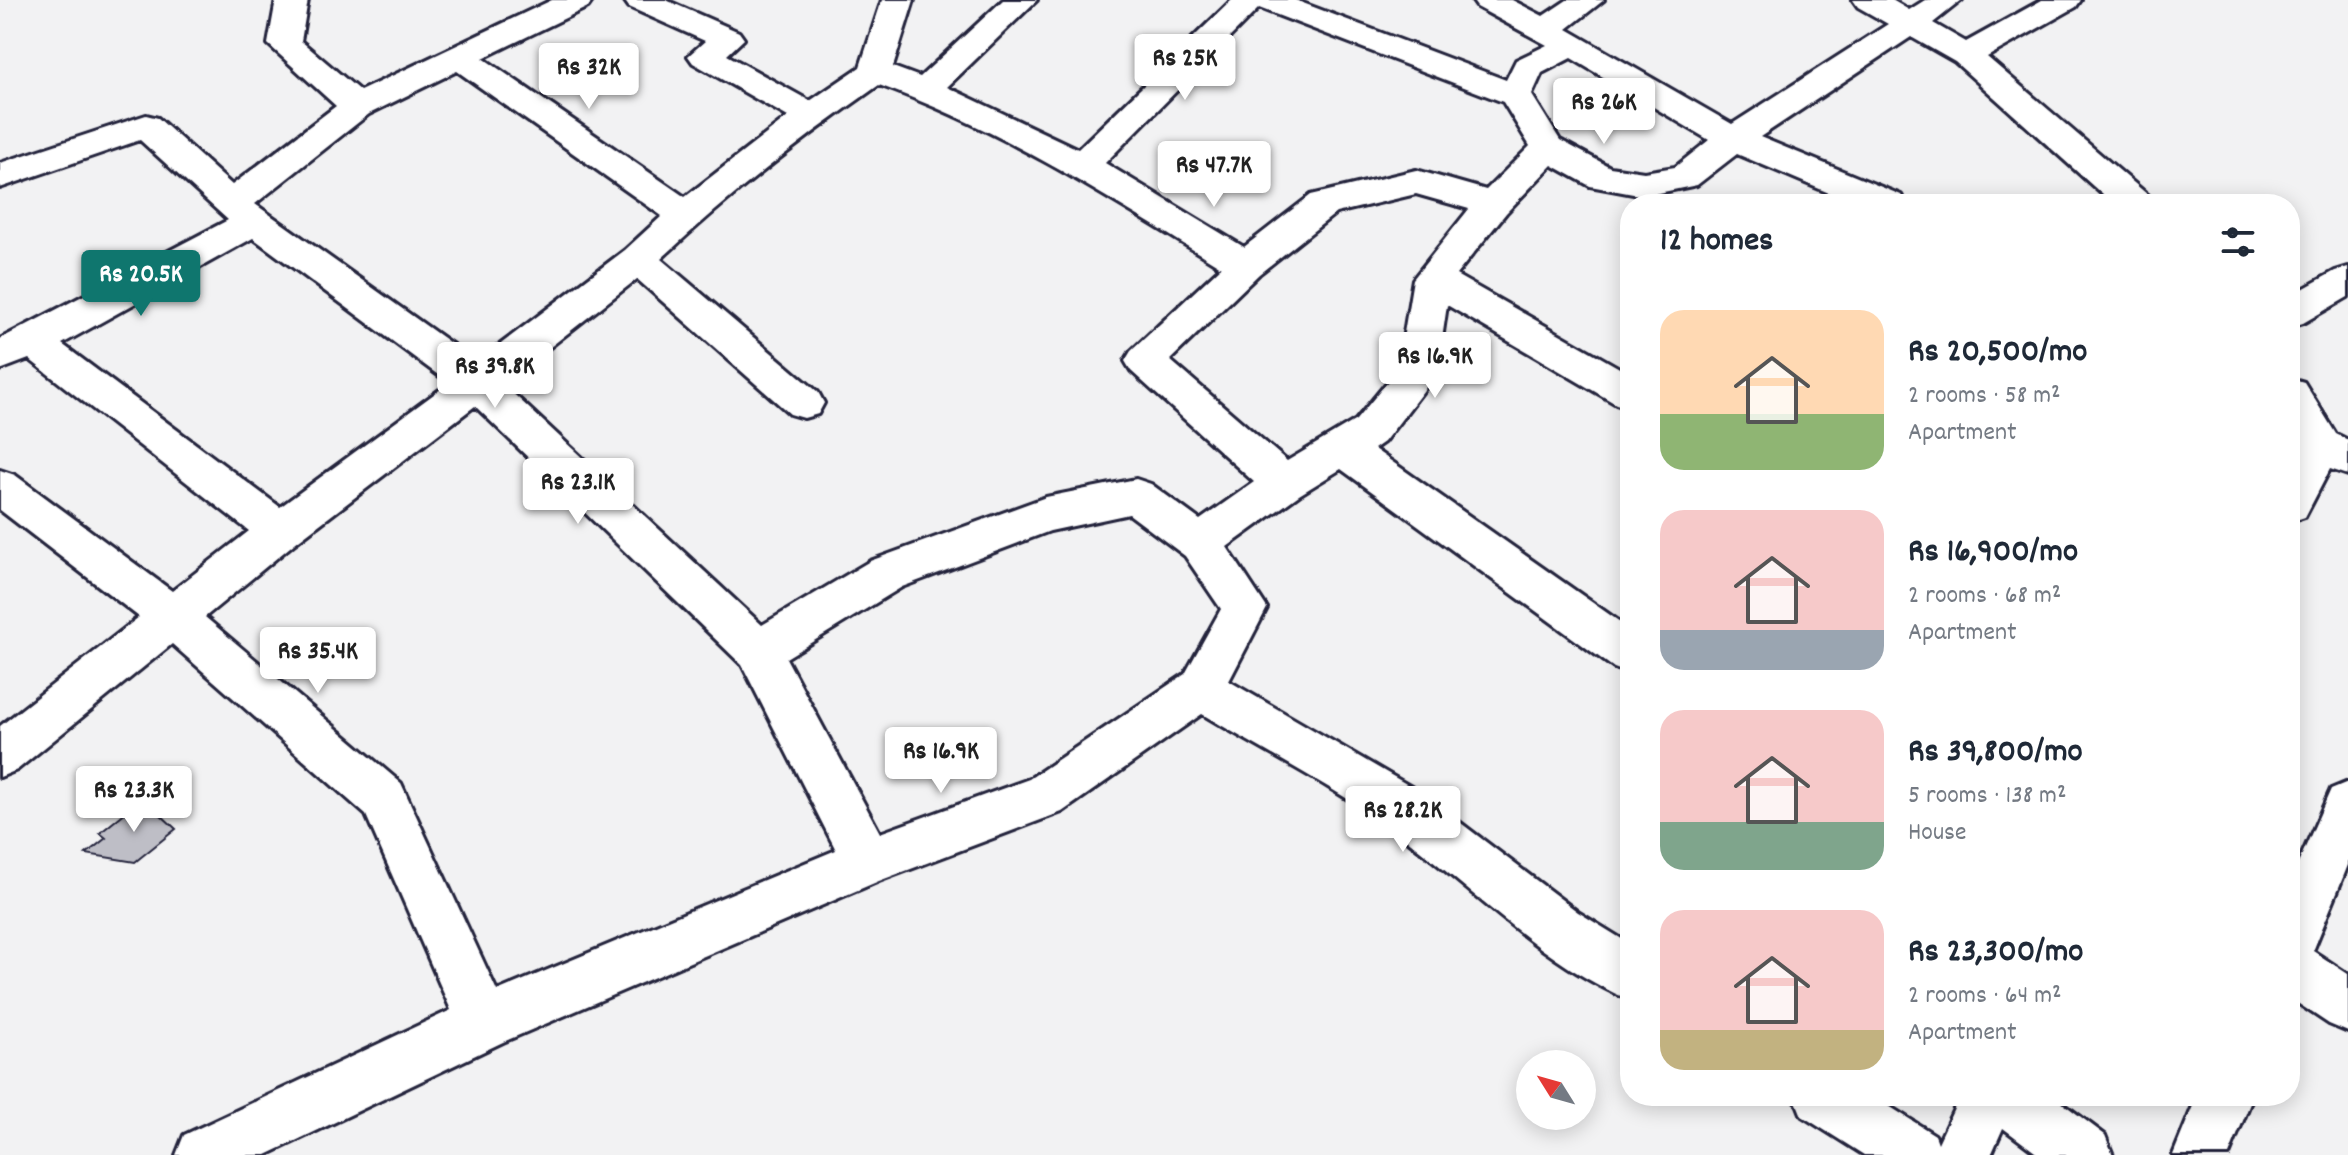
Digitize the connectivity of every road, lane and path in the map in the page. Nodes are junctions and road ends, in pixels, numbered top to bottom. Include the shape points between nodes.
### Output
1 (292, 0) edge
2 (577, 0) edge
3 (640, 0) edge
4 (898, 0) edge
5 (1021, 0) edge
6 (1250, 0) edge
7 (1266, 0) edge
8 (1488, 0) edge
9 (1588, 0) edge
10 (1869, 0) edge
11 (1946, 0) edge
12 (2065, 0) edge
13 (1909, 23) junction
14 (1558, 37) junction
15 (1966, 55) junction
16 (458, 56) junction
17 (875, 72) junction
18 (925, 90) junction
19 (1515, 95) junction
20 (357, 106) junction
21 (811, 116) junction
22 (1733, 139) junction
23 (1548, 148) junction
24 (1082, 165) junction
25 (0, 176) edge
26 (1864, 194) edge
27 (2124, 194) edge
28 (1493, 204) junction
29 (243, 213) junction
30 (686, 215) junction
31 (638, 259) junction
32 (1246, 265) junction
33 (1432, 279) junction
34 (2348, 280) edge
35 (2300, 307) edge
36 (16, 349) edge
37 (477, 383) junction
38 (1620, 387) edge
39 (804, 403) dead end
40 (2300, 406) edge
41 (1342, 448) junction
42 (2334, 452) edge
43 (1284, 483) junction
44 (0, 487) edge
45 (2300, 493) edge
46 (280, 531) junction
47 (1200, 543) junction
48 (173, 617) junction
49 (1620, 647) edge
50 (758, 651) junction
51 (1201, 689) junction
52 (0, 755) edge
53 (2348, 805) edge
54 (868, 861) junction
55 (2300, 919) edge
56 (1620, 968) edge
57 (2300, 974) edge
58 (2348, 1005) edge
59 (484, 1023) junction
60 (1838, 1106) edge
61 (1984, 1106) edge
62 (2020, 1106) edge
63 (2221, 1106) edge
64 (204, 1155) edge
65 (1915, 1155) edge
66 (1962, 1155) edge
67 (2085, 1155) edge
68 (2201, 1155) edge

1 - 20 street via 284,44
2 - 16 street
3 - 21 street via 728,39 704,56
4 - 17 street
5 - 18 street
6 - 24 street
7 - 19 street
8 - 14 street
9 - 14 street
10 - 13 street
11 - 13 street
12 - 15 street
13 - 15 street
13 - 22 street
14 - 19 street via 1528,67
14 - 22 street
15 - 27 street
16 - 20 street
16 - 30 street
17 - 18 street
17 - 21 street
18 - 24 street
19 - 23 street
20 - 29 street
21 - 30 street
22 - 23 street via 1685,177 1644,184 1602,178
22 - 26 street
23 - 28 street
24 - 32 street
25 - 29 street via 146,126
28 - 32 street via 1416,182 1324,204
28 - 33 street
29 - 36 street
29 - 37 street
30 - 31 street
31 - 37 street
31 - 39 street
32 - 43 street via 1145,361
33 - 38 street
33 - 41 street via 1417,373 1370,431
34 - 35 street
36 - 46 street
37 - 46 street
37 - 50 street
40 - 42 street
41 - 43 street
41 - 49 street
42 - 45 street
43 - 47 street
44 - 48 street
46 - 48 street
47 - 50 street via 1136,496 1046,514 886,574
47 - 51 street via 1245,608
48 - 52 street
48 - 59 street via 384,799
50 - 54 street
51 - 54 street via 1045,796
51 - 56 street via 1403,808 1560,930
53 - 55 street
54 - 59 street
57 - 58 street
59 - 64 street
60 - 65 street
61 - 66 street
62 - 67 street
63 - 68 street

